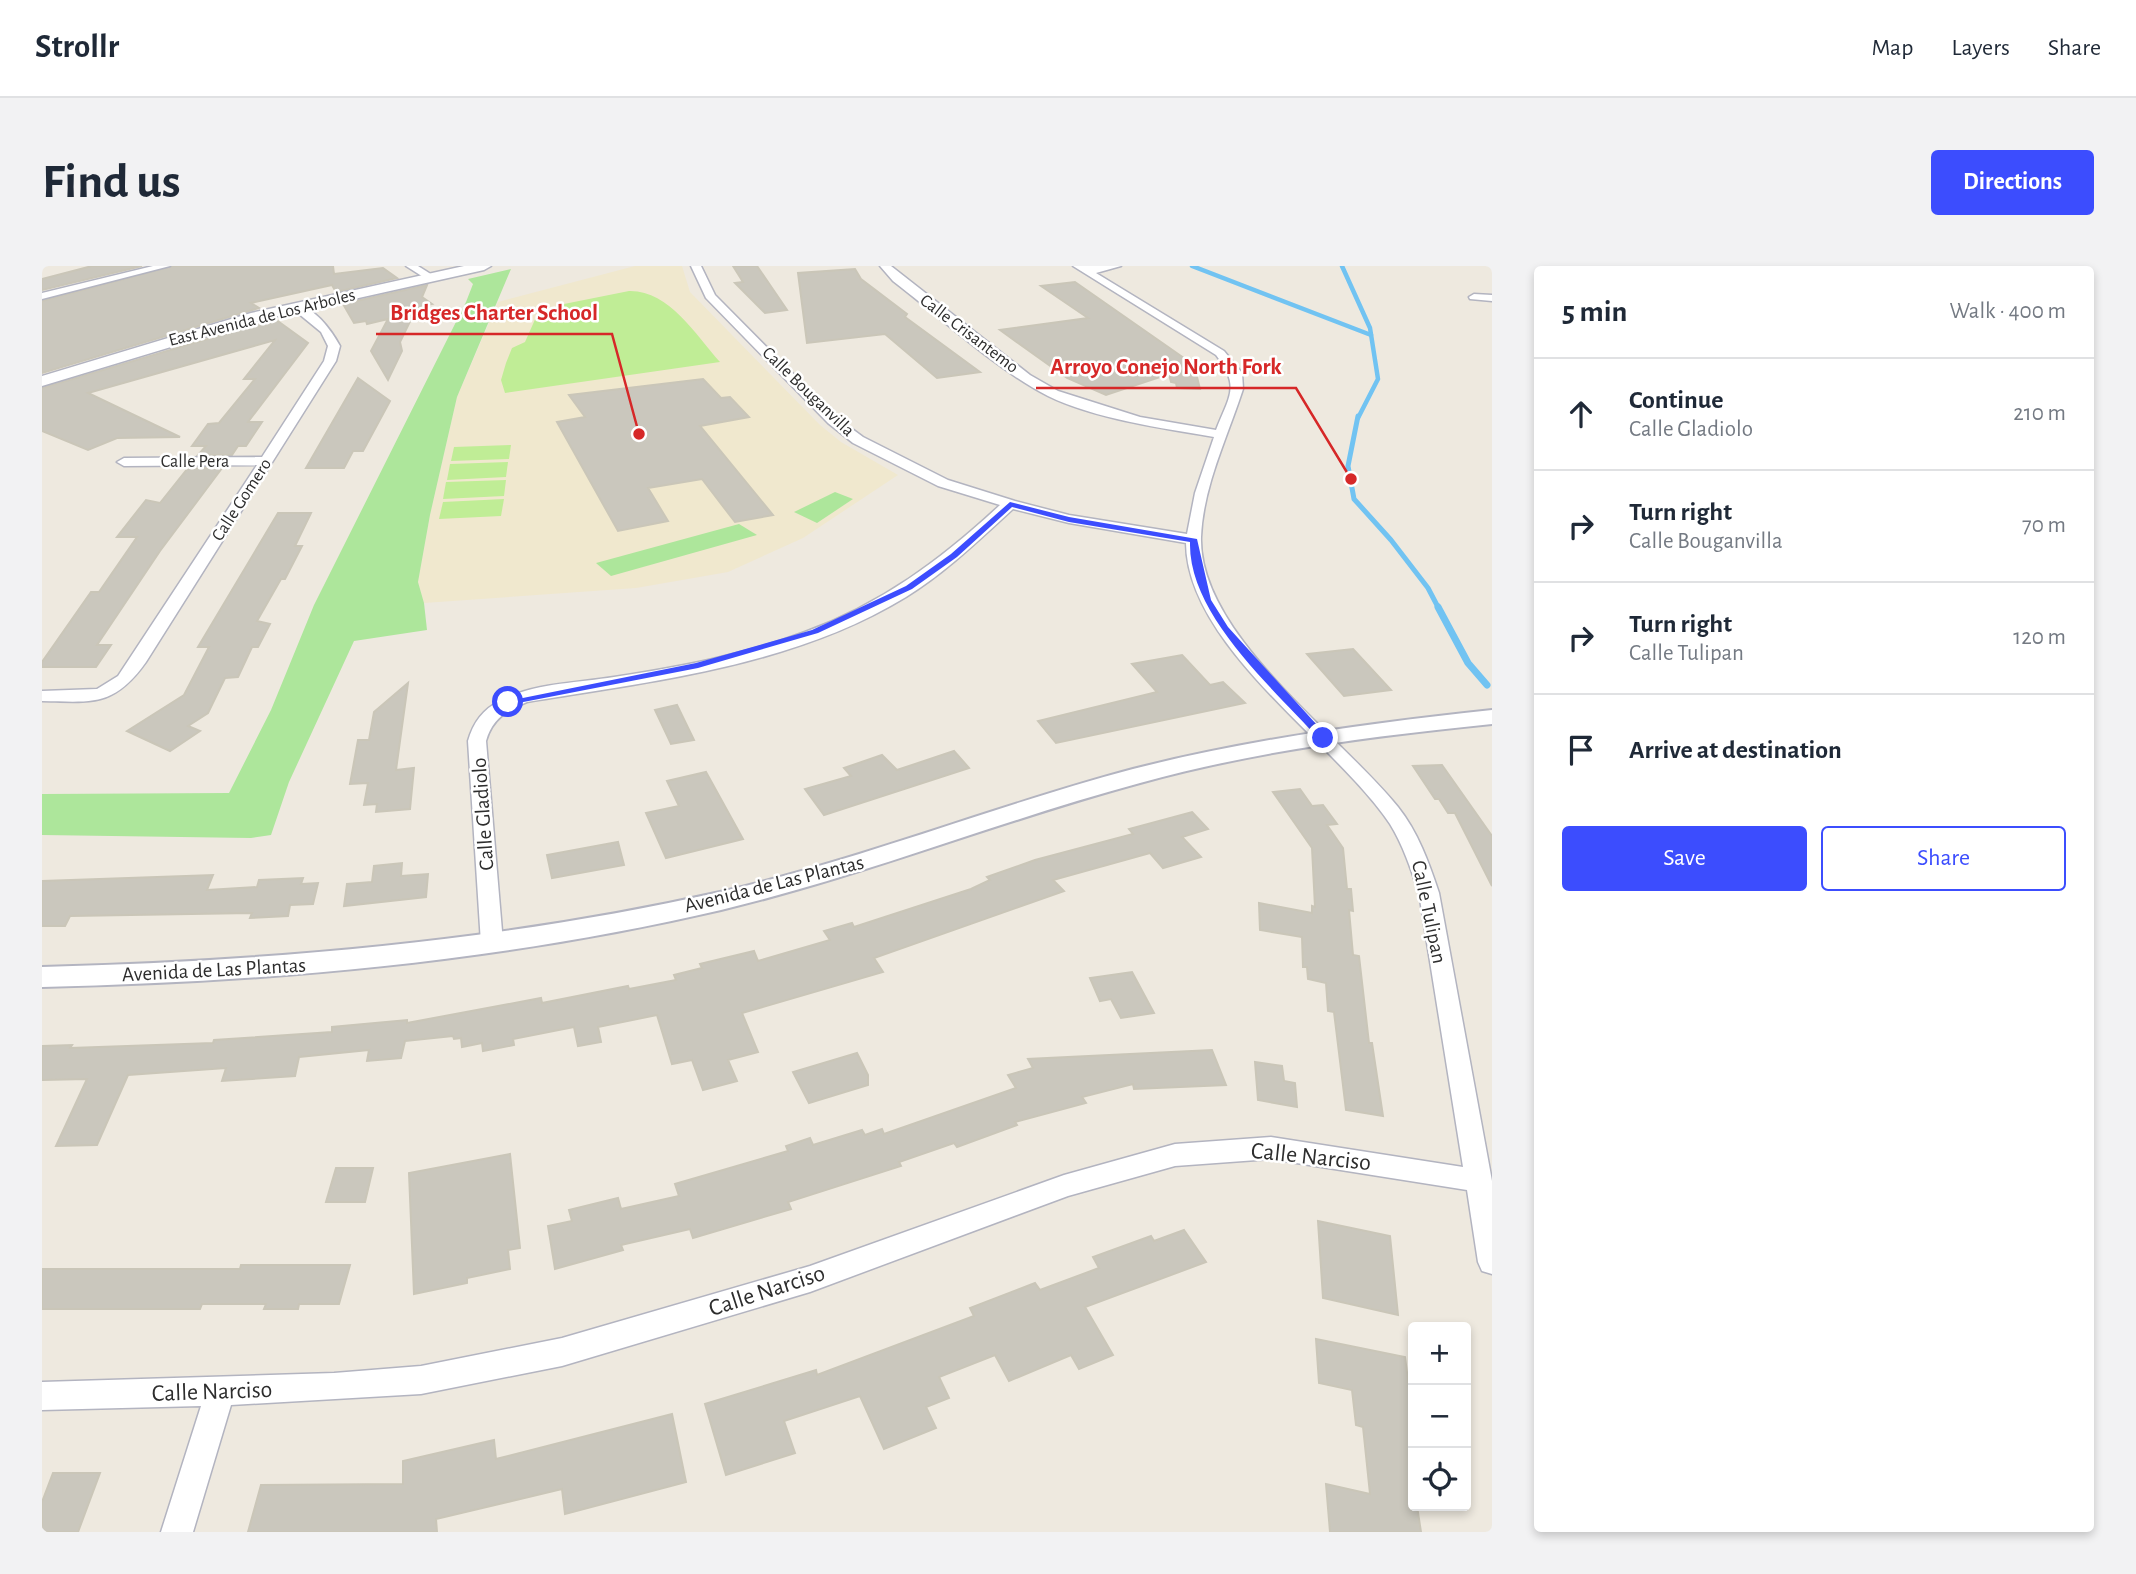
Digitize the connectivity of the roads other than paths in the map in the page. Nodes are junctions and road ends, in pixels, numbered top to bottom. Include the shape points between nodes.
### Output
1 (165, 266) edge
2 (411, 266) edge
3 (484, 266) edge
4 (696, 266) edge
5 (885, 266) edge
6 (1115, 266) edge
7 (1083, 269) edge
8 (432, 278) junction
9 (42, 296) edge
10 (1474, 297) dead end
11 (1492, 298) edge
12 (297, 307) junction
13 (42, 381) edge
14 (1223, 435) junction
15 (267, 461) junction
16 (124, 462) dead end
17 (1010, 504) junction
18 (1194, 540) junction
19 (42, 696) edge
20 (1492, 717) edge
21 (1323, 738) junction
22 (492, 943) junction
23 (42, 977) edge
24 (1479, 1181) junction
25 (1492, 1262) edge
26 (220, 1392) junction
27 (42, 1396) edge
28 (177, 1532) edge

1 - 9 street
2 - 8 street
3 - 8 main road, East Avenida de Los Arboles
4 - 17 street, Calle Bouganvilla via 710,296 858,440 943,483
5 - 14 street, Calle Crisantemo via 1026,378 1054,394 1138,420
6 - 7 street
7 - 14 street, Calle Tulipan via 1213,348 1232,366 1237,389
8 - 12 main road, East Avenida de Los Arboles
10 - 11 street
12 - 13 main road, East Avenida de Los Arboles via 196,332
12 - 15 street, Calle Gomero via 326,330 334,346 330,361
14 - 18 street, Calle Tulipan via 1196,510
15 - 16 street, Calle Pera
15 - 19 street, Calle Gomero via 138,663 117,686 89,695
17 - 18 street, Calle Bouganvilla
17 - 22 street, Calle Gladiolo via 954,555 909,587 841,621 724,659 523,697 495,710 479,730 477,741
18 - 21 street, Calle Tulipan via 1207,600 1225,628
20 - 21 street, Avenida de Las Plantas
21 - 22 street, Avenida de Las Plantas via 1219,757 1093,788 857,865 720,901
21 - 24 street, Calle Tulipan via 1391,812 1416,850 1429,893
22 - 23 street, Avenida de Las Plantas via 286,967
24 - 25 street, Calle Tulipan
24 - 26 street, Calle Narciso via 1271,1148 1175,1155 1064,1186 810,1279 562,1352 421,1380
26 - 27 street, Calle Narciso
26 - 28 street

